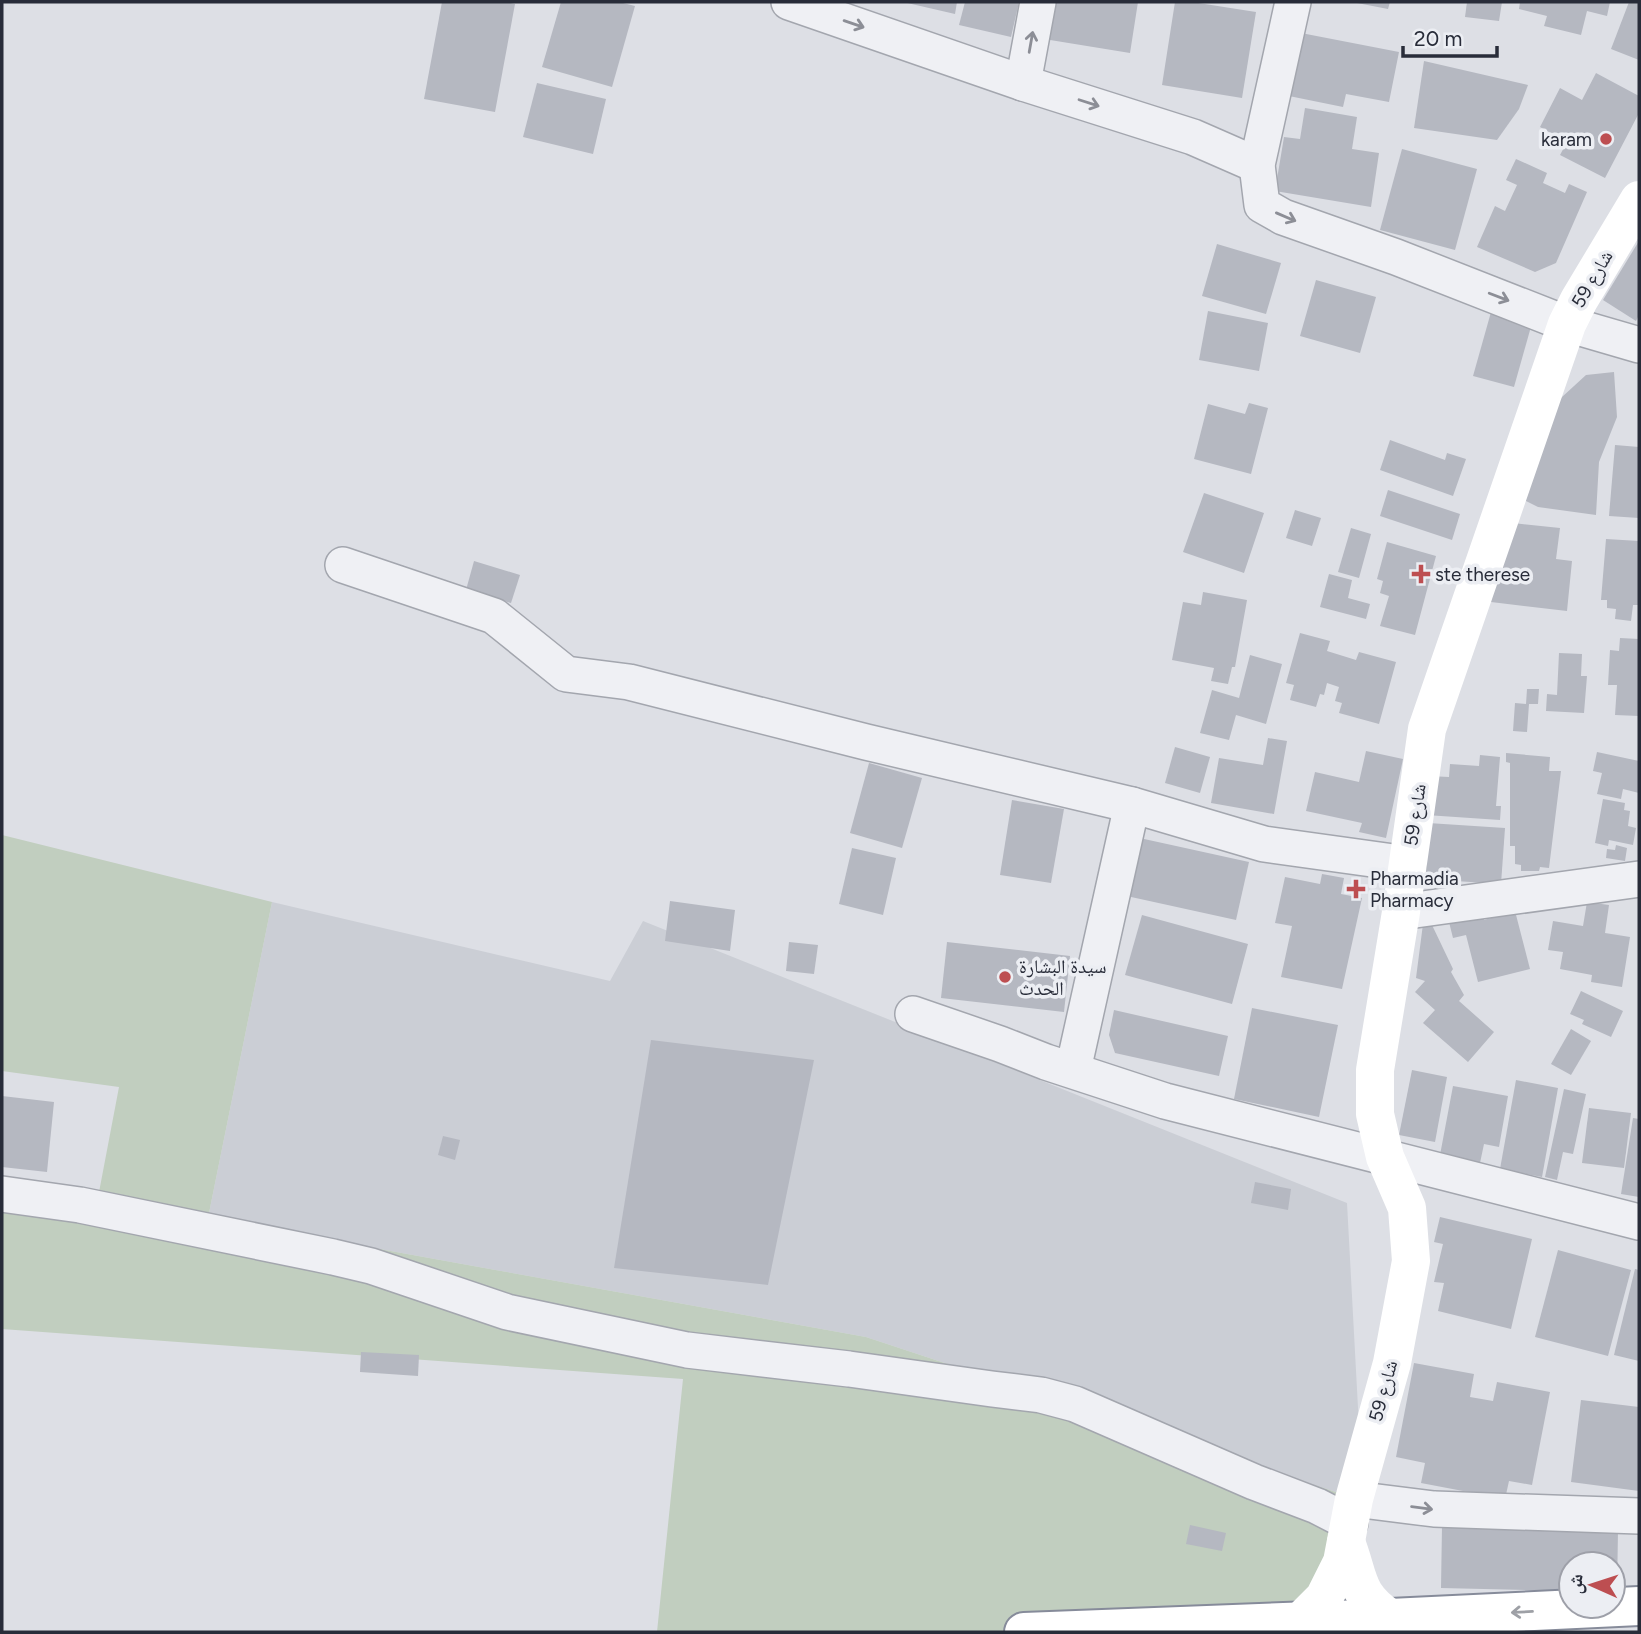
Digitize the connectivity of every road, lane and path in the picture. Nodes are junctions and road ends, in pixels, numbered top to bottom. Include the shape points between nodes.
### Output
1 (789, 2) edge
2 (1038, 2) edge
3 (1293, 2) edge
4 (1023, 83) junction
5 (1258, 165) junction
6 (1639, 200) edge
7 (1567, 324) junction
8 (1639, 345) edge
9 (342, 565) dead end
10 (1132, 805) junction
11 (1408, 864) junction
12 (1639, 879) edge
13 (1401, 912) junction
14 (913, 1014) dead end
15 (1073, 1070) junction
16 (1385, 1157) junction
17 (2, 1194) edge
18 (1639, 1223) edge
19 (1639, 1516) edge
20 (1350, 1521) junction
21 (1639, 1606) edge
22 (1300, 1622) junction
23 (1423, 1623) edge
24 (1024, 1632) edge

1 -> 4 street
4 -> 2 street
3 - 5 street
4 -> 5 street via 1193,137
5 -> 7 street via 1262,205 1283,217
6 - 7 main road, شارع 59
7 - 8 street
7 - 11 main road, شارع 59 via 1427,729
9 - 10 street via 494,616 566,674 629,682
10 - 11 street via 1264,844
10 - 15 street
11 - 13 main road, شارع 59
12 - 13 street
13 - 16 main road, شارع 59 via 1375,1070 1375,1114
14 - 15 street
15 - 16 street via 1165,1101
16 - 18 street
16 - 20 main road, شارع 59 via 1408,1208 1410,1261 1391,1363
17 - 20 street via 80,1205 333,1257 507,1312 687,1350 1041,1395 1076,1404
20 -> 19 street via 1434,1509
20 - 22 main road, شارع 59 via 1342,1562 1324,1598
20 - 23 main road via 1358,1582 1365,1595 1378,1610
21 -> 23 main road
22 - 23 main road
22 - 24 main road

